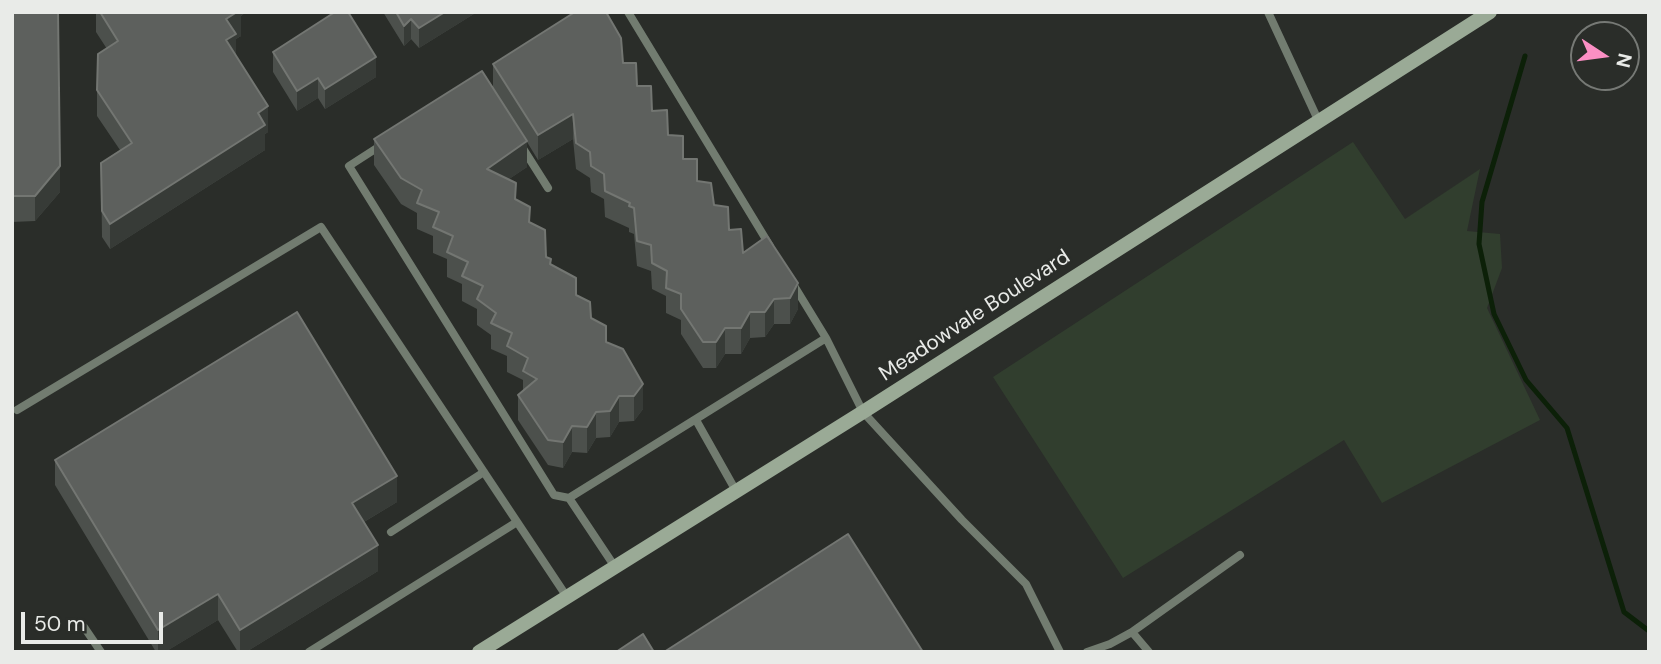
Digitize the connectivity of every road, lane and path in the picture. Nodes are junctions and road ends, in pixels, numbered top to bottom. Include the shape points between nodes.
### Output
1 (628, 12) edge
2 (1268, 12) edge
3 (1490, 12) edge
4 (1319, 122) junction
5 (514, 134) edge
6 (393, 137) edge
7 (548, 188) dead end
8 (776, 257) edge
9 (790, 280) edge
10 (826, 338) junction
11 (17, 410) dead end
12 (863, 412) junction
13 (696, 420) junction
14 (484, 472) junction
15 (736, 491) junction
16 (569, 498) junction
17 (517, 522) junction
18 (391, 532) dead end
19 (1240, 555) dead end
20 (615, 567) junction
21 (567, 597) junction
22 (84, 627) dead end
23 (1132, 632) junction
24 (101, 652) edge
25 (309, 652) edge
26 (479, 652) edge
27 (1060, 652) edge
28 (1087, 652) edge
29 (1149, 652) edge

1 - 8 lane
2 - 4 lane
3 - 4 main road, Meadowvale Boulevard
4 - 12 main road, Meadowvale Boulevard
5 - 7 lane
6 - 16 lane via 349,166 554,495
9 - 10 lane
10 - 12 lane
10 - 13 lane
11 - 14 lane via 321,227
12 - 15 main road, Meadowvale Boulevard
12 - 27 lane via 1026,584
13 - 15 lane
13 - 16 lane
14 - 17 lane
14 - 18 lane
15 - 20 main road, Meadowvale Boulevard
16 - 20 lane
17 - 21 lane
17 - 25 lane
19 - 23 lane
20 - 21 main road, Meadowvale Boulevard
21 - 26 main road, Meadowvale Boulevard
22 - 24 lane
23 - 28 lane
23 - 29 lane

